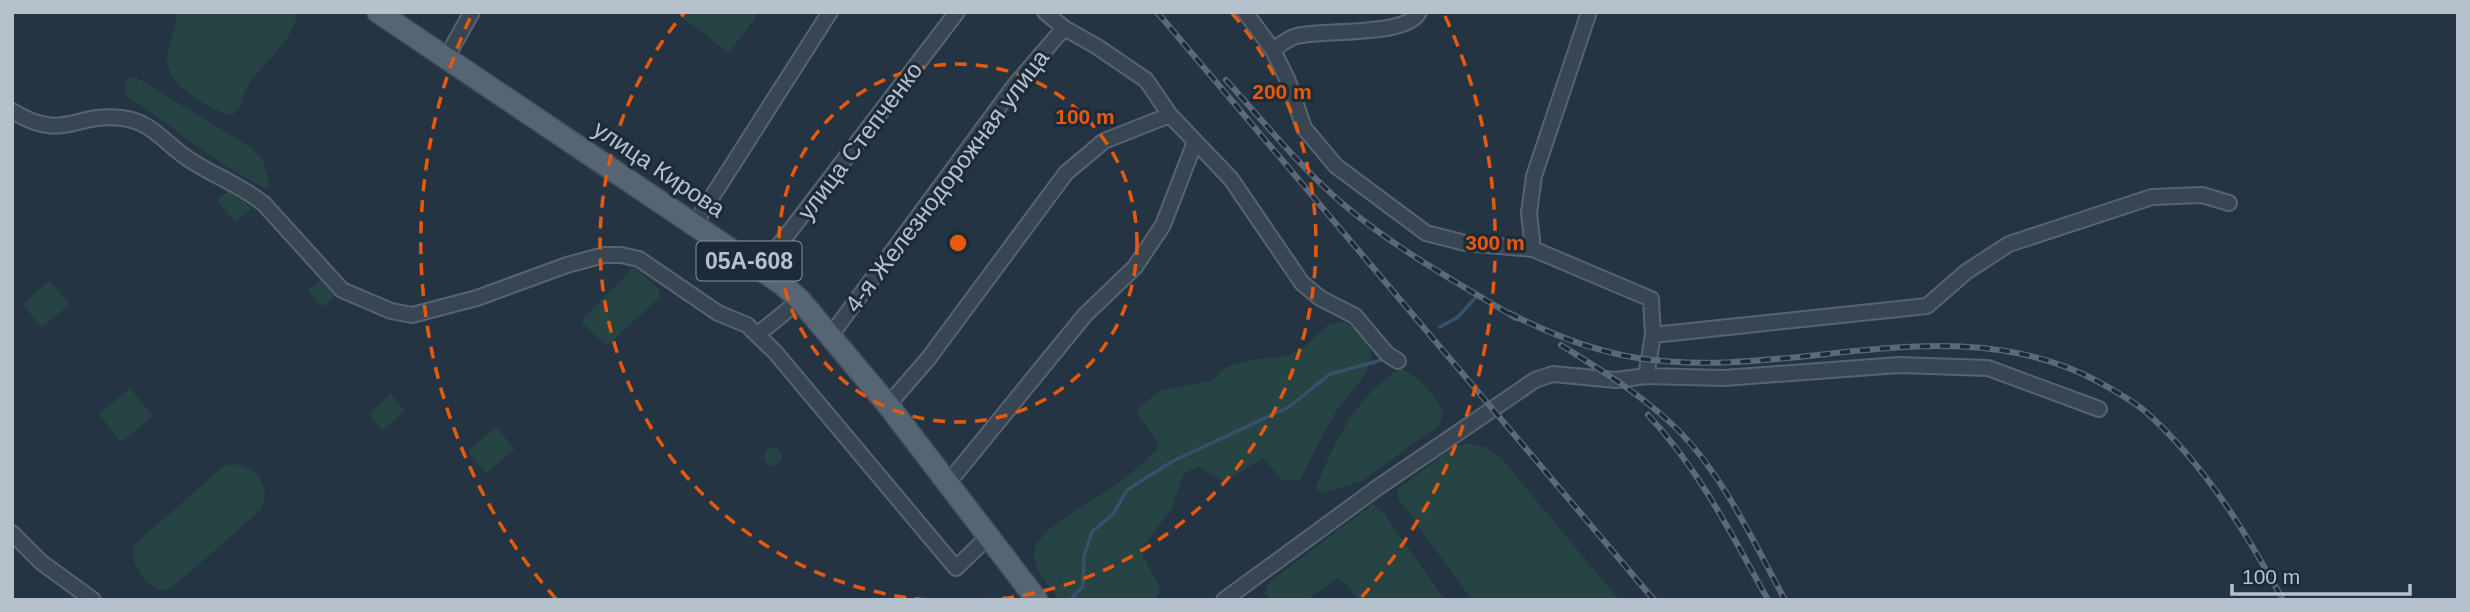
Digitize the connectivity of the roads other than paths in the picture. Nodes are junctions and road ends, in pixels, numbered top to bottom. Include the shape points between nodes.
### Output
1 (378, 12) edge
2 (472, 12) edge
3 (830, 12) edge
4 (957, 12) edge
5 (1045, 12) edge
6 (1245, 12) edge
7 (1419, 12) edge
8 (1589, 12) edge
9 (1064, 28) junction
10 (1273, 50) junction
11 (446, 58) junction
12 (12, 111) edge
13 (1170, 115) junction
14 (1195, 142) junction
15 (2229, 203) dead end
16 (694, 225) junction
17 (1533, 249) junction
18 (761, 269) junction
19 (800, 300) junction
20 (757, 335) junction
21 (831, 335) junction
22 (1653, 335) junction
23 (1398, 362) dead end
24 (1646, 376) junction
25 (888, 405) junction
26 (2099, 409) dead end
27 (948, 483) junction
28 (12, 533) edge
29 (988, 537) junction
30 (93, 600) edge
31 (1037, 600) edge
32 (1224, 600) edge

1 - 11 main road, улица Кирова / 05А-608
2 - 11 street
3 - 16 street
4 - 18 street, улица Степченко
5 - 9 street
6 - 10 street
7 - 10 street via 1411,23 1398,27 1294,36
8 - 17 street via 1534,176 1529,213
9 - 13 street via 1146,80
9 - 21 street, 4-я Железнодорожная улица via 1015,85
10 - 17 street via 1304,128 1336,166 1375,197 1426,233 1465,243
11 - 16 main road, улица Кирова / 05А-608
12 - 20 street via 51,127 121,118 148,125 189,160 264,204 342,290 364,302 412,315 477,298 567,265 621,255 639,259
13 - 14 street
13 - 25 street via 1104,141 1066,173 928,359
14 - 23 street via 1231,179 1302,283 1355,316
14 - 27 street via 1163,225 1135,267 1085,314
15 - 22 street via 2202,195 2152,197 2009,244 1966,272 1927,306
16 - 18 main road, улица Кирова / 05А-608
17 - 22 street via 1651,299
18 - 19 main road, улица Кирова / 05А-608
19 - 20 street
19 - 21 main road, улица Кирова / 05А-608
20 - 29 street via 956,568
21 - 25 main road, улица Кирова / 05А-608
22 - 24 street
24 - 26 street via 1724,378 1899,365 1989,368
24 - 32 street via 1616,380 1553,374 1535,380
25 - 27 main road, улица Кирова / 05А-608
27 - 29 main road, улица Кирова / 05А-608
28 - 30 street via 41,562
29 - 31 main road, улица Кирова / 05А-608

